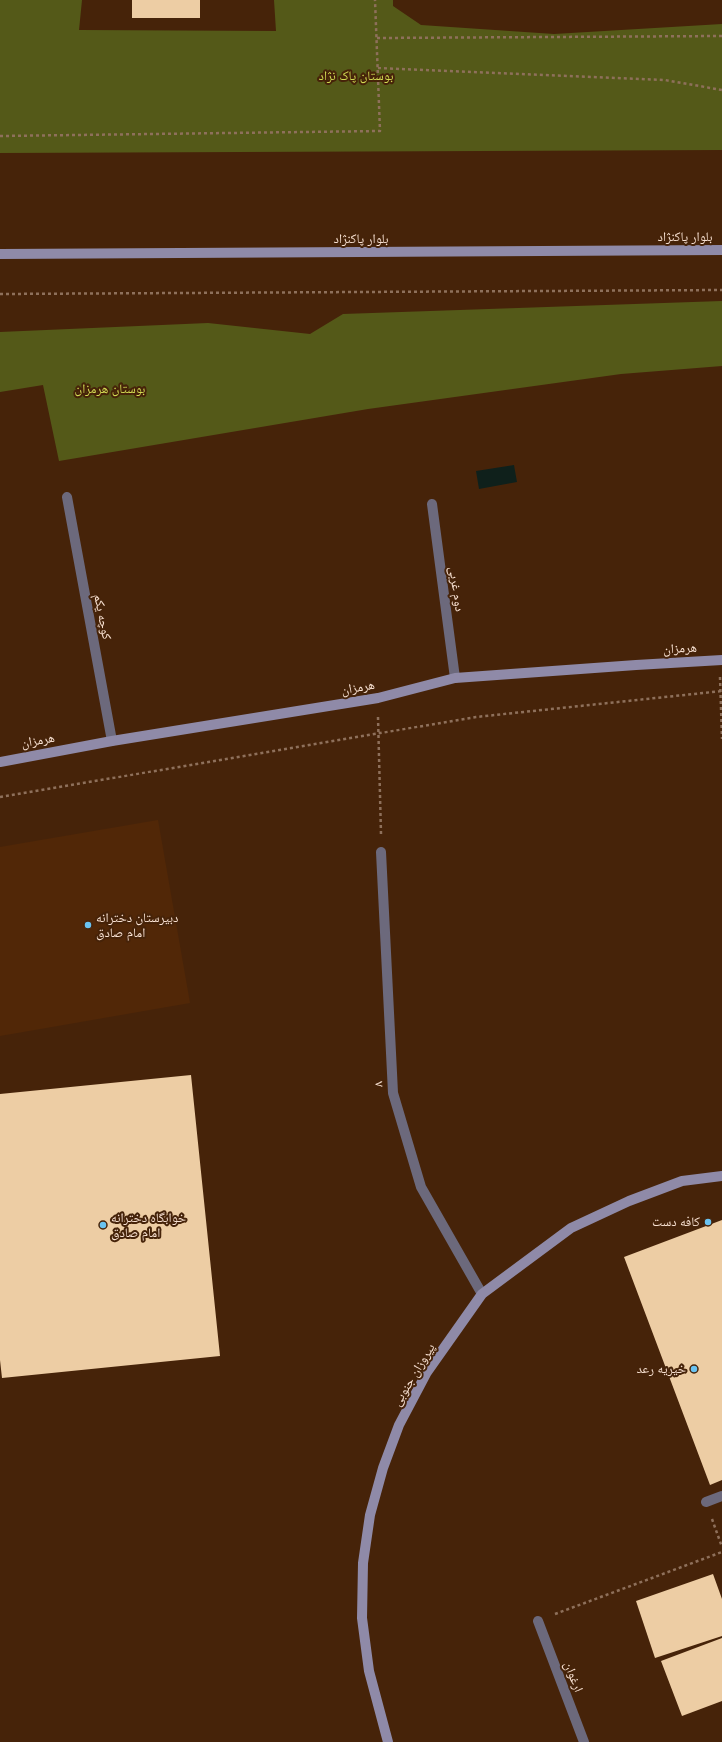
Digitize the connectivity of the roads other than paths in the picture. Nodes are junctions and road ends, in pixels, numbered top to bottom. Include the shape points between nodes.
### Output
1 (722, 250) edge
2 (0, 254) edge
3 (67, 497) dead end
4 (432, 504) dead end
5 (721, 661) edge
6 (455, 678) junction
7 (112, 741) junction
8 (0, 762) edge
9 (381, 852) road end
10 (722, 1176) edge
11 (482, 1294) junction
12 (722, 1496) edge
13 (706, 1502) road end
14 (538, 1621) road end
15 (388, 1742) edge
16 (584, 1742) edge

1 - 2 street, بلوار پاکنژاد
3 - 7 street, کوچه یکم
4 - 6 street, دوم غربی
5 - 6 street, هرمزان
6 - 7 street, هرمزان via 378,698
7 - 8 street, هرمزان
9 - 11 street, ۸ via 393,1093 421,1187
10 - 11 street, پیروزان جنوبی via 682,1181 629,1201 571,1228
11 - 15 street, پیروزان جنوبی via 427,1372 399,1425 383,1468 370,1515 363,1563 362,1618 369,1671
12 - 13 street
14 - 16 street, ارغوان

